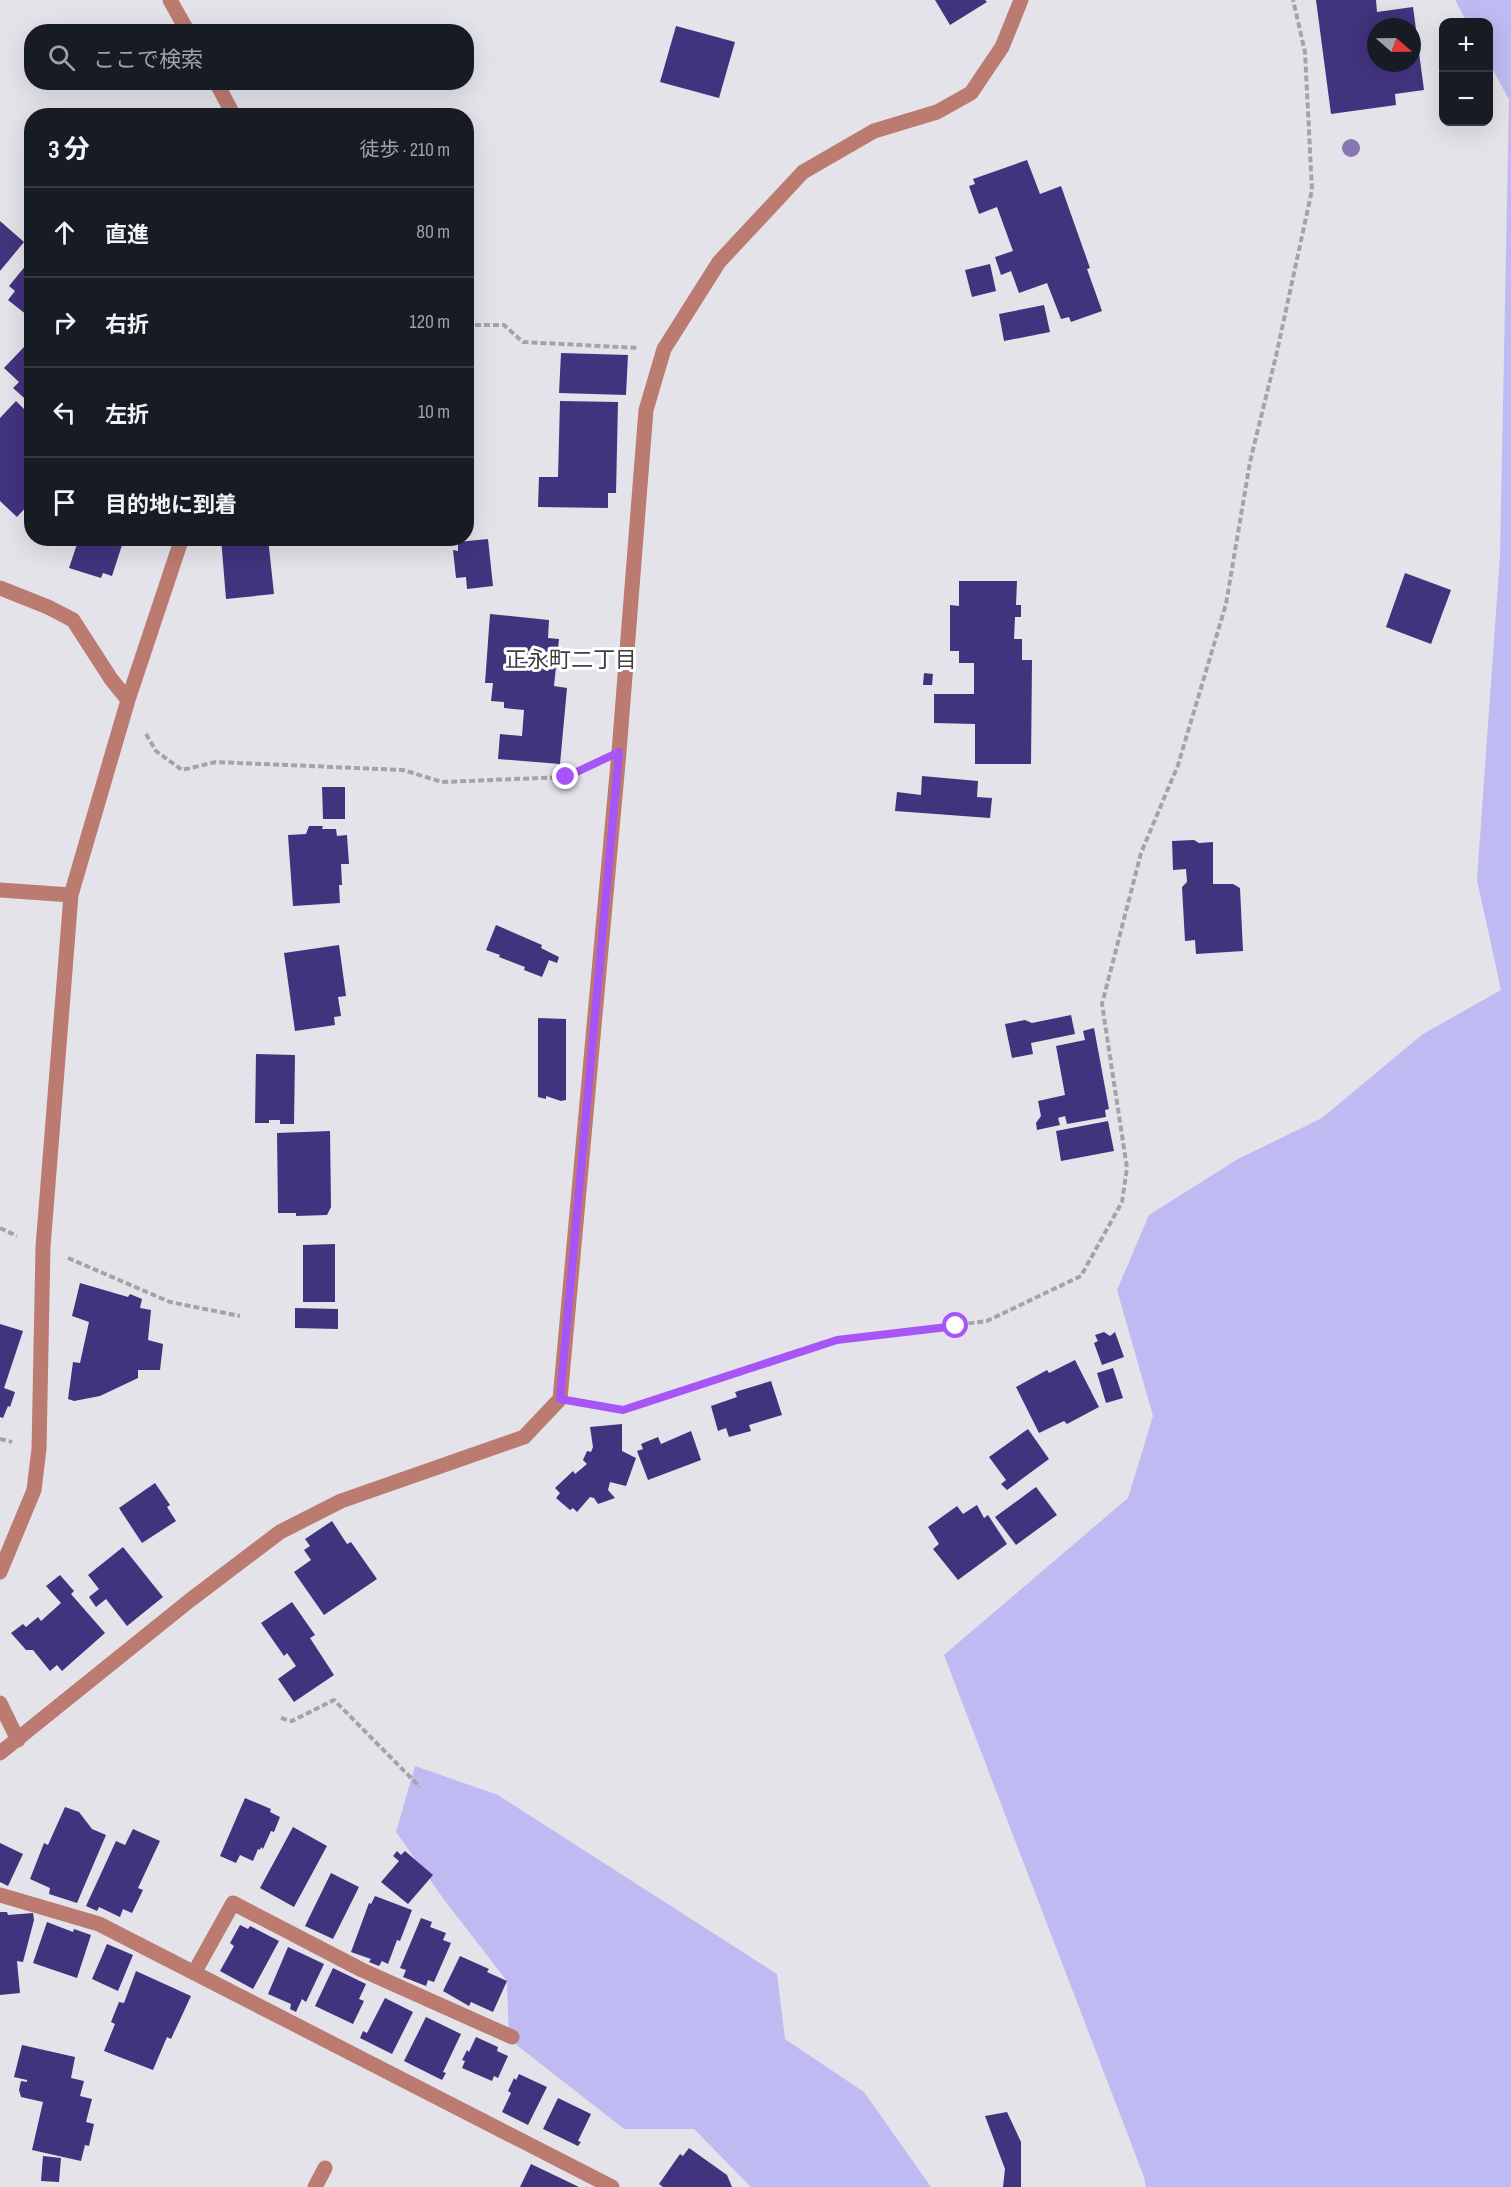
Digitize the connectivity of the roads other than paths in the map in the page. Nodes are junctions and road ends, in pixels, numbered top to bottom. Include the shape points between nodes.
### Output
1 (170, 0) edge
2 (1021, 0) edge
3 (184, 24) edge
4 (220, 90) edge
5 (230, 108) edge
6 (179, 546) edge
7 (0, 588) edge
8 (128, 700) junction
9 (0, 890) edge
10 (71, 895) junction
11 (0, 1572) edge
12 (0, 1702) edge
13 (18, 1740) junction
14 (0, 1752) edge
15 (0, 1895) edge
16 (194, 1973) junction
17 (512, 2037) dead end
18 (325, 2168) dead end
19 (315, 2187) edge
20 (612, 2187) edge

1 - 3 street
2 - 13 street via 1002,47 971,93 937,112 874,131 803,172 719,262 664,349 646,410 560,1399 524,1437 341,1501 279,1532
4 - 5 street
6 - 8 street
7 - 8 street via 73,620
8 - 10 street
9 - 10 street
10 - 11 street via 43,1247 39,1449 34,1490
12 - 13 street
13 - 14 street
15 - 16 street via 99,1924
16 - 17 street via 233,1903 362,1970
16 - 20 street
18 - 19 street

